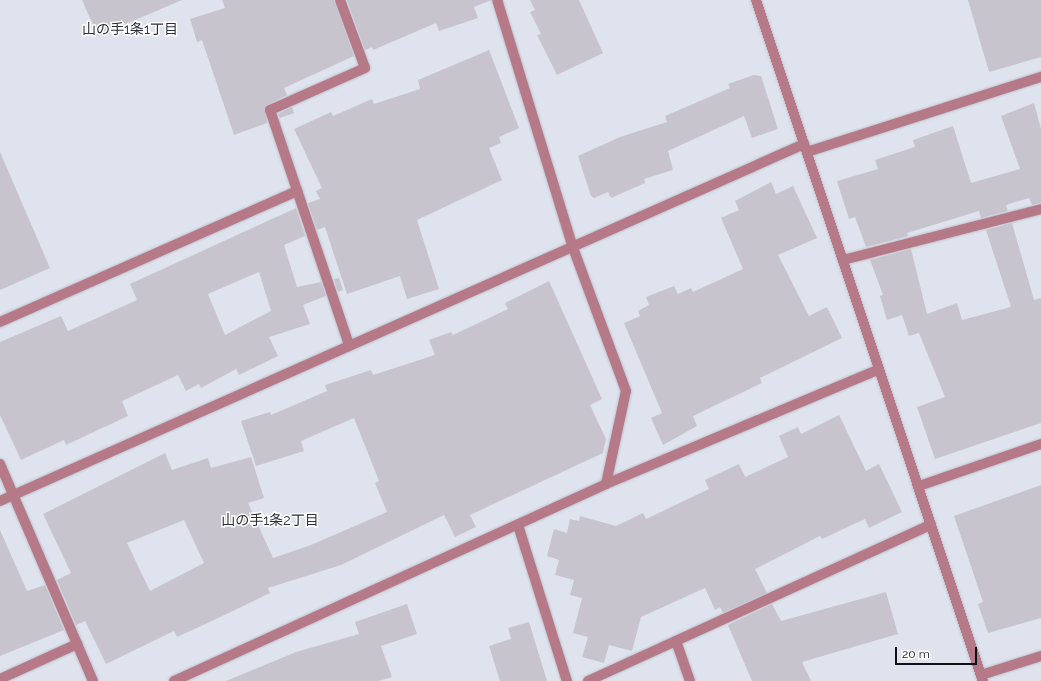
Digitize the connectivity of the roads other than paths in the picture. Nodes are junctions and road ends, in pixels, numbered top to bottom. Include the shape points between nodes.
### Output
1 (340, 0) edge
2 (497, 0) edge
3 (756, 0) edge
4 (1041, 77) edge
5 (805, 148) junction
6 (297, 191) junction
7 (1041, 209) edge
8 (573, 248) junction
9 (843, 260) junction
10 (0, 322) edge
11 (349, 345) junction
12 (879, 368) junction
13 (1041, 444) edge
14 (0, 464) edge
15 (606, 484) junction
16 (919, 486) junction
17 (14, 495) junction
18 (0, 501) edge
19 (518, 525) junction
20 (931, 525) junction
21 (676, 641) junction
22 (77, 644) junction
23 (1041, 656) edge
24 (982, 678) edge
25 (0, 679) edge
26 (93, 681) edge
27 (174, 681) edge
28 (567, 681) edge
29 (588, 681) edge
30 (690, 681) edge

1 - 6 street via 365,68 270,110
2 - 8 street
3 - 5 street
4 - 5 street
5 - 8 street
5 - 9 street
6 - 10 street
6 - 11 street
7 - 9 street
8 - 11 street
8 - 15 street via 626,391
9 - 12 street
11 - 17 street
12 - 15 street
12 - 16 street
13 - 16 street
14 - 17 street
15 - 19 street
16 - 20 street
17 - 18 street
17 - 22 street
19 - 27 street
19 - 28 street
20 - 21 street
20 - 24 street
21 - 29 street
21 - 30 street
22 - 25 street
22 - 26 street
23 - 24 street

